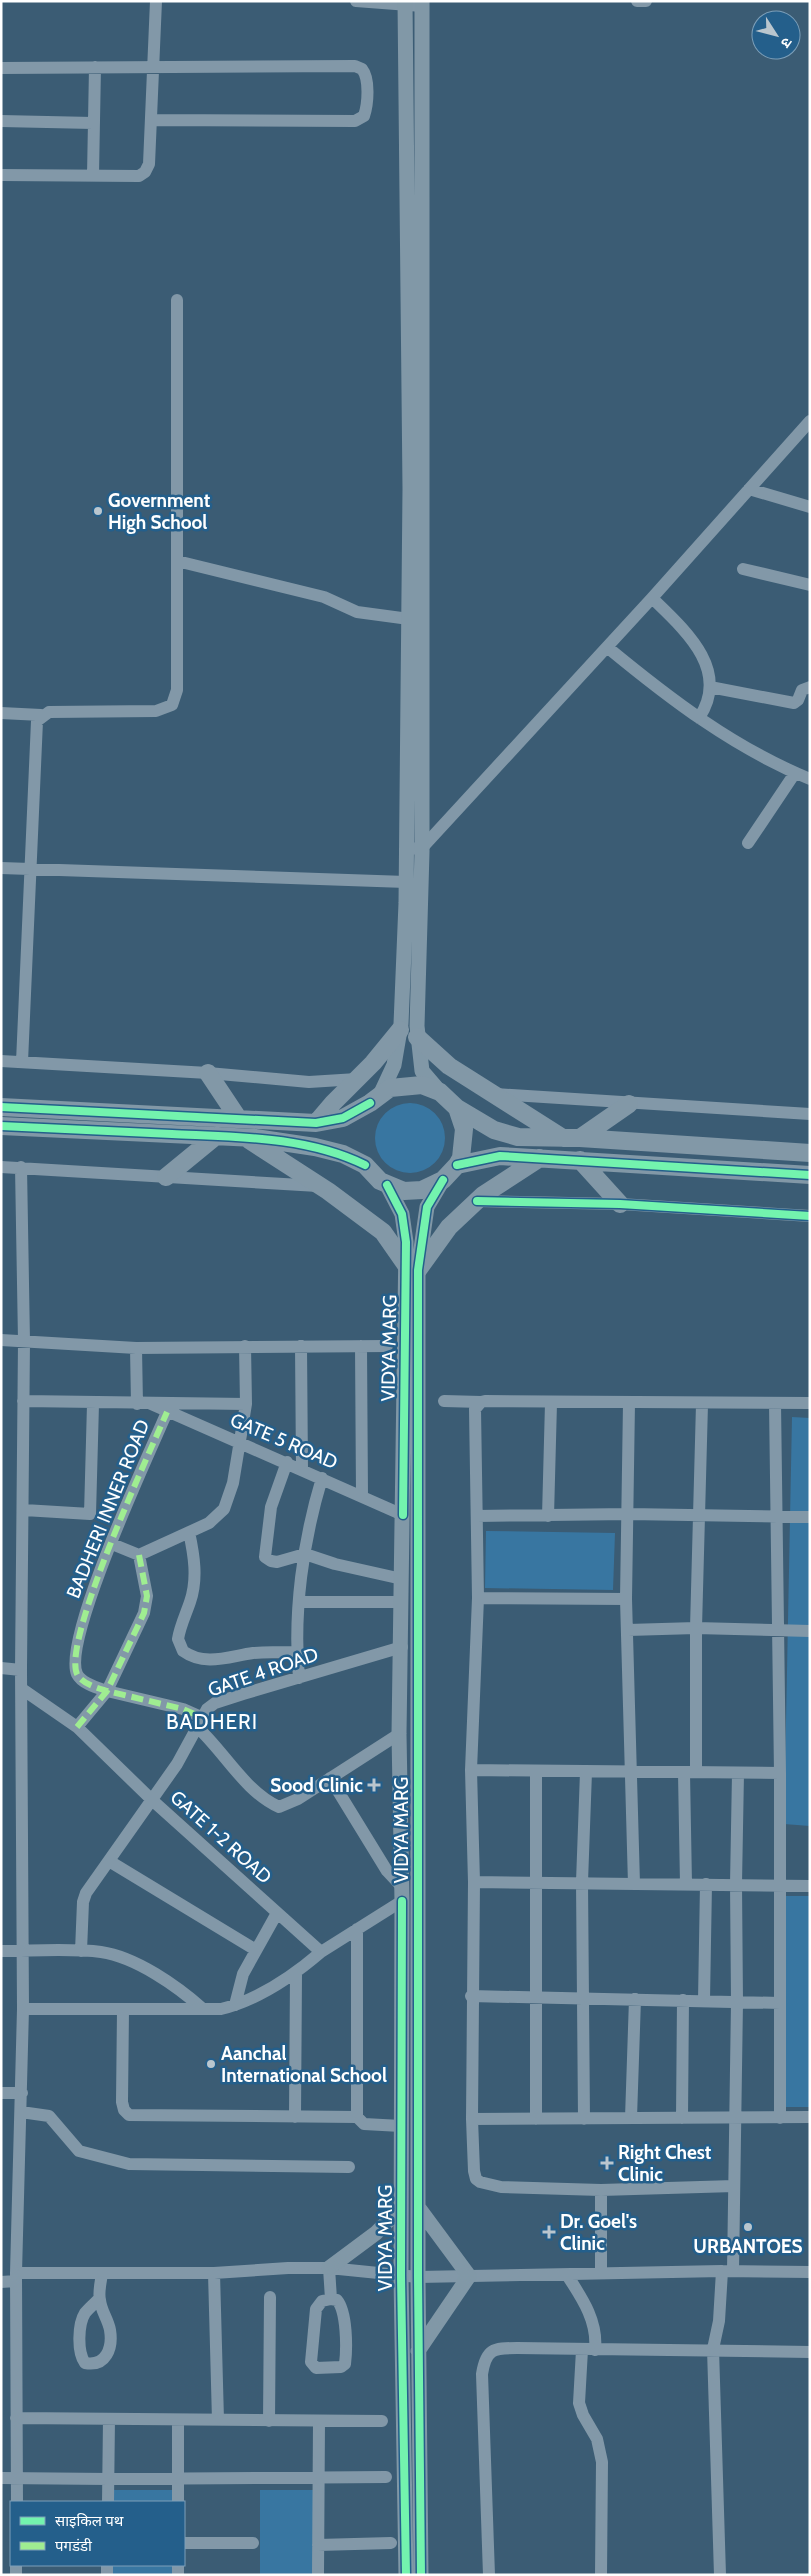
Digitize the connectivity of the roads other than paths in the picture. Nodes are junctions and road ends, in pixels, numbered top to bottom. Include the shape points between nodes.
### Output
1 (156, 1) edge
2 (356, 1) edge
3 (637, 1) edge
4 (646, 1) edge
5 (405, 3) edge
6 (422, 3) edge
7 (153, 66) junction
8 (95, 67) junction
9 (1, 68) edge
10 (152, 120) junction
11 (1, 121) edge
12 (93, 123) junction
13 (1, 175) edge
14 (93, 175) junction
15 (177, 300) dead end
16 (810, 421) edge
17 (749, 489) junction
18 (810, 507) edge
19 (177, 560) junction
20 (743, 569) dead end
21 (810, 585) edge
22 (652, 598) junction
23 (409, 619) junction
24 (608, 647) junction
25 (810, 686) edge
26 (710, 687) junction
27 (1, 712) edge
28 (41, 715) junction
29 (699, 718) junction
30 (795, 773) junction
31 (810, 779) edge
32 (748, 843) dead end
33 (414, 849) junction
34 (1, 868) edge
35 (32, 869) junction
36 (406, 882) junction
37 (400, 1030) junction
38 (418, 1037) junction
39 (1, 1061) edge
40 (22, 1062) junction
41 (208, 1073) junction
42 (357, 1079) junction
43 (440, 1092) junction
44 (495, 1094) junction
45 (375, 1098) junction
46 (629, 1104) junction
47 (1, 1107) edge
48 (457, 1108) junction
49 (810, 1114) edge
50 (238, 1118) junction
51 (316, 1123) junction
52 (1, 1126) edge
53 (216, 1136) junction
54 (246, 1138) junction
55 (572, 1138) junction
56 (810, 1153) edge
57 (540, 1158) junction
58 (580, 1160) junction
59 (457, 1165) junction
60 (1, 1167) edge
61 (21, 1167) junction
62 (810, 1175) edge
63 (166, 1177) junction
64 (443, 1180) junction
65 (320, 1186) junction
66 (387, 1186) junction
67 (477, 1201) junction
68 (620, 1204) junction
69 (810, 1216) edge
70 (412, 1267) junction
71 (1, 1340) edge
72 (24, 1341) junction
73 (245, 1346) junction
74 (301, 1346) junction
75 (361, 1346) junction
76 (387, 1346) dead end
77 (136, 1348) junction
78 (23, 1401) junction
79 (444, 1401) dead end
80 (481, 1402) junction
81 (810, 1402) edge
82 (552, 1403) junction
83 (629, 1403) junction
84 (774, 1403) junction
85 (93, 1404) junction
86 (143, 1404) junction
87 (246, 1404) junction
88 (702, 1404) junction
89 (167, 1412) junction
90 (240, 1442) junction
91 (288, 1462) junction
92 (302, 1469) junction
93 (322, 1478) junction
94 (362, 1496) junction
95 (24, 1510) junction
96 (402, 1514) junction
97 (629, 1514) junction
98 (477, 1516) junction
99 (548, 1516) junction
100 (699, 1517) junction
101 (777, 1517) junction
102 (810, 1517) edge
103 (189, 1532) junction
104 (112, 1544) junction
105 (305, 1554) junction
106 (139, 1555) junction
107 (402, 1578) junction
108 (478, 1598) junction
109 (626, 1599) junction
110 (299, 1602) junction
111 (402, 1602) junction
112 (696, 1628) junction
113 (628, 1630) junction
114 (778, 1630) junction
115 (810, 1631) edge
116 (402, 1647) junction
117 (297, 1652) junction
118 (1, 1668) edge
119 (21, 1670) junction
120 (299, 1678) junction
121 (22, 1689) junction
122 (107, 1691) junction
123 (199, 1721) junction
124 (77, 1727) junction
125 (399, 1734) junction
126 (472, 1770) junction
127 (536, 1771) junction
128 (586, 1772) junction
129 (629, 1772) junction
130 (691, 1772) junction
131 (738, 1773) junction
132 (780, 1773) junction
133 (330, 1778) junction
134 (152, 1800) junction
135 (109, 1861) junction
136 (474, 1882) junction
137 (582, 1882) junction
138 (536, 1883) junction
139 (634, 1884) junction
140 (686, 1884) junction
141 (706, 1884) junction
142 (736, 1884) junction
143 (780, 1885) junction
144 (810, 1886) edge
145 (402, 1894) junction
146 (277, 1913) junction
147 (357, 1929) junction
148 (256, 1950) junction
149 (1, 1951) edge
150 (23, 1951) junction
151 (81, 1951) junction
152 (321, 1952) junction
153 (296, 1974) junction
154 (471, 1996) junction
155 (535, 1998) junction
156 (584, 1999) junction
157 (635, 1999) junction
158 (683, 2000) junction
159 (704, 2000) junction
160 (737, 2002) junction
161 (780, 2003) junction
162 (235, 2004) junction
163 (24, 2009) junction
164 (203, 2009) junction
165 (123, 2010) junction
166 (1, 2093) edge
167 (22, 2093) junction
168 (21, 2112) junction
169 (295, 2116) junction
170 (357, 2117) junction
171 (810, 2117) edge
172 (584, 2118) junction
173 (631, 2118) junction
174 (682, 2118) junction
175 (734, 2118) junction
176 (780, 2118) junction
177 (472, 2119) junction
178 (536, 2119) junction
179 (401, 2126) junction
180 (349, 2167) dead end
181 (734, 2186) junction
182 (601, 2190) junction
183 (418, 2207) junction
184 (401, 2208) junction
185 (329, 2268) junction
186 (727, 2271) junction
187 (810, 2272) edge
188 (102, 2273) junction
189 (214, 2273) junction
190 (600, 2273) junction
191 (567, 2275) junction
192 (401, 2276) junction
193 (468, 2276) junction
194 (16, 2277) junction
195 (418, 2277) junction
196 (1, 2282) edge
197 (270, 2297) dead end
198 (99, 2299) dead end
199 (331, 2299) junction
200 (713, 2349) junction
201 (589, 2350) junction
202 (418, 2351) junction
203 (810, 2352) edge
204 (16, 2418) junction
205 (109, 2419) junction
206 (178, 2420) junction
207 (218, 2420) junction
208 (269, 2421) junction
209 (382, 2421) dead end
210 (319, 2422) junction
211 (386, 2476) dead end
212 (1, 2478) edge
213 (18, 2478) junction
214 (320, 2478) junction
215 (108, 2479) junction
216 (178, 2479) junction
217 (17, 2501) edge
218 (108, 2501) edge
219 (178, 2501) edge
220 (185, 2543) edge
221 (253, 2543) dead end
222 (391, 2543) dead end
223 (318, 2545) junction
224 (318, 2575) edge
225 (406, 2575) edge
226 (421, 2575) edge
227 (489, 2575) edge
228 (601, 2575) edge
229 (720, 2575) edge

1 - 7 street
2 - 5 street
3 - 4 street
5 - 6 street
5 - 23 main road
6 - 33 main road
7 - 8 street
7 - 10 street
7 - 10 street via 355,66 365,74 366,108 364,116 355,121
8 - 9 street
8 - 12 street
10 - 14 street via 149,164 142,175
11 - 12 street
12 - 14 street
13 - 14 street
15 - 19 street
16 - 17 street
17 - 18 street
17 - 22 street
19 - 23 street via 324,597 358,612
19 - 28 street via 178,684 172,705 156,711 49,712
20 - 21 street
22 - 24 street
22 - 26 street via 700,652
23 - 33 main road
24 - 29 street via 656,688
24 - 33 street
25 - 26 street via 802,690 794,703
26 - 29 street via 707,706
27 - 28 street
28 - 35 street via 35,729
29 - 30 street via 752,752
30 - 31 street
30 - 32 street
33 - 36 main road
33 - 38 main road
34 - 35 street
35 - 36 street
35 - 40 street
36 - 37 main road
37 - 42 highway
37 - 45 main road via 394,1065
38 - 43 main road via 422,1071
38 - 44 highway via 449,1066
39 - 40 street
40 - 41 street
41 - 42 street via 310,1082
41 - 50 highway
42 - 51 highway
43 - 45 highway via 422,1085 398,1086
43 - 48 highway
44 - 46 street
44 - 55 highway
45 - 51 highway via 343,1118
46 - 49 street
46 - 55 highway
47 - 50 highway
48 - 55 highway via 494,1130 518,1137
48 - 59 highway via 464,1129 461,1158
50 - 51 highway
52 - 53 highway
53 - 54 highway
53 - 63 highway
54 - 65 highway
54 - 66 highway via 343,1154 365,1165
55 - 56 highway
57 - 58 highway
57 - 59 highway via 500,1156
57 - 67 highway
58 - 62 highway
58 - 68 highway
59 - 64 highway
60 - 61 street
61 - 63 street
61 - 72 street
63 - 65 street
64 - 66 highway via 422,1190 404,1191
64 - 70 main road, VIDYA MARG via 427,1207
65 - 70 highway via 383,1232
66 - 70 main road, VIDYA MARG via 402,1214
67 - 68 street
67 - 70 highway
68 - 69 street
70 - 96 main road, VIDYA MARG
70 - 183 main road, VIDYA MARG
71 - 72 street
72 - 77 street
72 - 78 street
73 - 74 street
73 - 77 street
73 - 87 street
74 - 75 street
74 - 92 street
75 - 76 street
75 - 94 street
77 - 86 street
78 - 85 street
78 - 95 street
79 - 80 street
80 - 82 street
80 - 98 street via 475,1409 474,1427
81 - 84 street
82 - 83 street
82 - 99 street
83 - 88 street
83 - 97 street
84 - 88 street
84 - 101 street
85 - 86 street
85 - 95 street via 90,1514
86 - 87 street
86 - 89 street, GATE 5 ROAD
87 - 90 street
88 - 100 street
89 - 90 street, GATE 5 ROAD
89 - 104 street, BADHERI INNER ROAD
90 - 91 street, GATE 5 ROAD
90 - 103 street via 233,1483 224,1509 210,1522
91 - 92 street, GATE 5 ROAD
91 - 105 street via 271,1507 265,1557 277,1562
92 - 93 street, GATE 5 ROAD
93 - 94 street, GATE 5 ROAD
93 - 105 street
94 - 96 street, GATE 5 ROAD
95 - 119 street
96 - 107 main road, VIDYA MARG
97 - 99 street
97 - 100 street
97 - 109 street
98 - 99 street
98 - 108 street
100 - 101 street
100 - 112 street
101 - 102 street
101 - 114 street
103 - 106 street
103 - 117 street via 195,1566 191,1601 178,1639 183,1651 209,1659 263,1652
104 - 106 street
104 - 122 street, BADHERI INNER ROAD via 88,1604 76,1666 78,1676 85,1682
105 - 107 street via 334,1564
105 - 110 street
106 - 122 street via 147,1596 144,1613
107 - 111 main road, VIDYA MARG
108 - 109 street
108 - 126 street
109 - 113 street
110 - 111 street
110 - 117 street
111 - 116 main road, VIDYA MARG
112 - 113 street
112 - 114 street
112 - 130 street
113 - 129 street
114 - 115 street
114 - 132 street
116 - 120 street, GATE 4 ROAD
116 - 125 main road, VIDYA MARG
117 - 120 street
118 - 119 street
119 - 121 street
120 - 123 street, GATE 4 ROAD via 215,1703
121 - 124 street, GATE 1-2 ROAD
121 - 150 street
122 - 123 street, BADHERI INNER ROAD via 183,1709
122 - 124 street
123 - 133 street via 258,1794 279,1807 298,1800
123 - 134 street, GATE 4 ROAD via 184,1752
124 - 134 street, GATE 1-2 ROAD
125 - 133 street
125 - 145 main road, VIDYA MARG
126 - 127 street
126 - 136 street
127 - 128 street
127 - 138 street
128 - 129 street
128 - 137 street
129 - 130 street
129 - 139 street
130 - 131 street
130 - 140 street
131 - 132 street
131 - 142 street
132 - 143 street
133 - 145 street
134 - 135 street, GATE 4 ROAD
134 - 146 street, GATE 1-2 ROAD
135 - 148 street
135 - 151 street, GATE 4 ROAD via 86,1893
136 - 138 street
136 - 154 street
137 - 138 street
137 - 139 street
137 - 156 street
138 - 155 street
139 - 140 street
140 - 141 street
141 - 142 street
141 - 159 street
142 - 143 street
142 - 160 street
143 - 144 street
143 - 161 street
145 - 147 street
145 - 179 main road, VIDYA MARG
146 - 148 street
146 - 152 street, GATE 1-2 ROAD
147 - 152 street
147 - 170 street
148 - 162 street via 243,1974
149 - 150 street
150 - 151 street
150 - 163 street
151 - 164 street via 116,1956 161,1977 177,1986
152 - 153 street
153 - 162 street
153 - 169 street
154 - 155 street
154 - 177 street
155 - 156 street
155 - 178 street
156 - 157 street
156 - 172 street
157 - 158 street
157 - 173 street
158 - 159 street
158 - 174 street
159 - 160 street
160 - 161 street
160 - 175 street
161 - 176 street
162 - 164 street via 221,2009
163 - 165 street
163 - 167 street
164 - 165 street
165 - 169 street via 122,2102 129,2115
166 - 167 street
167 - 168 street
168 - 180 street via 49,2116 79,2151 129,2164
168 - 194 street
169 - 170 street
170 - 179 street via 364,2124
171 - 176 street
172 - 173 street
172 - 178 street
173 - 174 street
174 - 175 street
175 - 176 street
175 - 181 street
177 - 178 street
177 - 182 street via 474,2172 480,2182 501,2187
179 - 184 main road, VIDYA MARG
181 - 182 street
181 - 186 street
182 - 190 street
183 - 193 main road
183 - 195 main road, VIDYA MARG
184 - 185 main road via 376,2233
184 - 192 main road, VIDYA MARG
185 - 189 street
185 - 192 street
185 - 199 street
186 - 187 street
186 - 190 street
186 - 200 street
188 - 189 street
188 - 194 street
188 - 198 street
189 - 207 street
190 - 191 street
191 - 193 street
191 - 201 street via 588,2310 596,2339
192 - 195 street
192 - 225 main road, VIDYA MARG
193 - 195 street
193 - 202 main road
194 - 196 street
194 - 204 street
195 - 202 main road, VIDYA MARG
197 - 208 street
199 - 199 street via 337,2300 343,2311 345,2364 316,2368 311,2362 316,2310 322,2301
200 - 201 street
200 - 203 street
200 - 229 street
201 - 227 street via 501,2348 486,2357 482,2374
201 - 228 street via 579,2403 597,2439 602,2462
202 - 226 main road, VIDYA MARG
204 - 205 street
204 - 213 street
205 - 206 street
205 - 215 street
206 - 207 street
206 - 216 street
207 - 208 street
208 - 210 street
209 - 210 street
210 - 214 street
211 - 214 street
212 - 213 street
213 - 215 street
213 - 217 street
214 - 216 street
214 - 223 street
215 - 216 street
215 - 218 street
216 - 219 street
220 - 221 street
222 - 223 street
223 - 224 street

